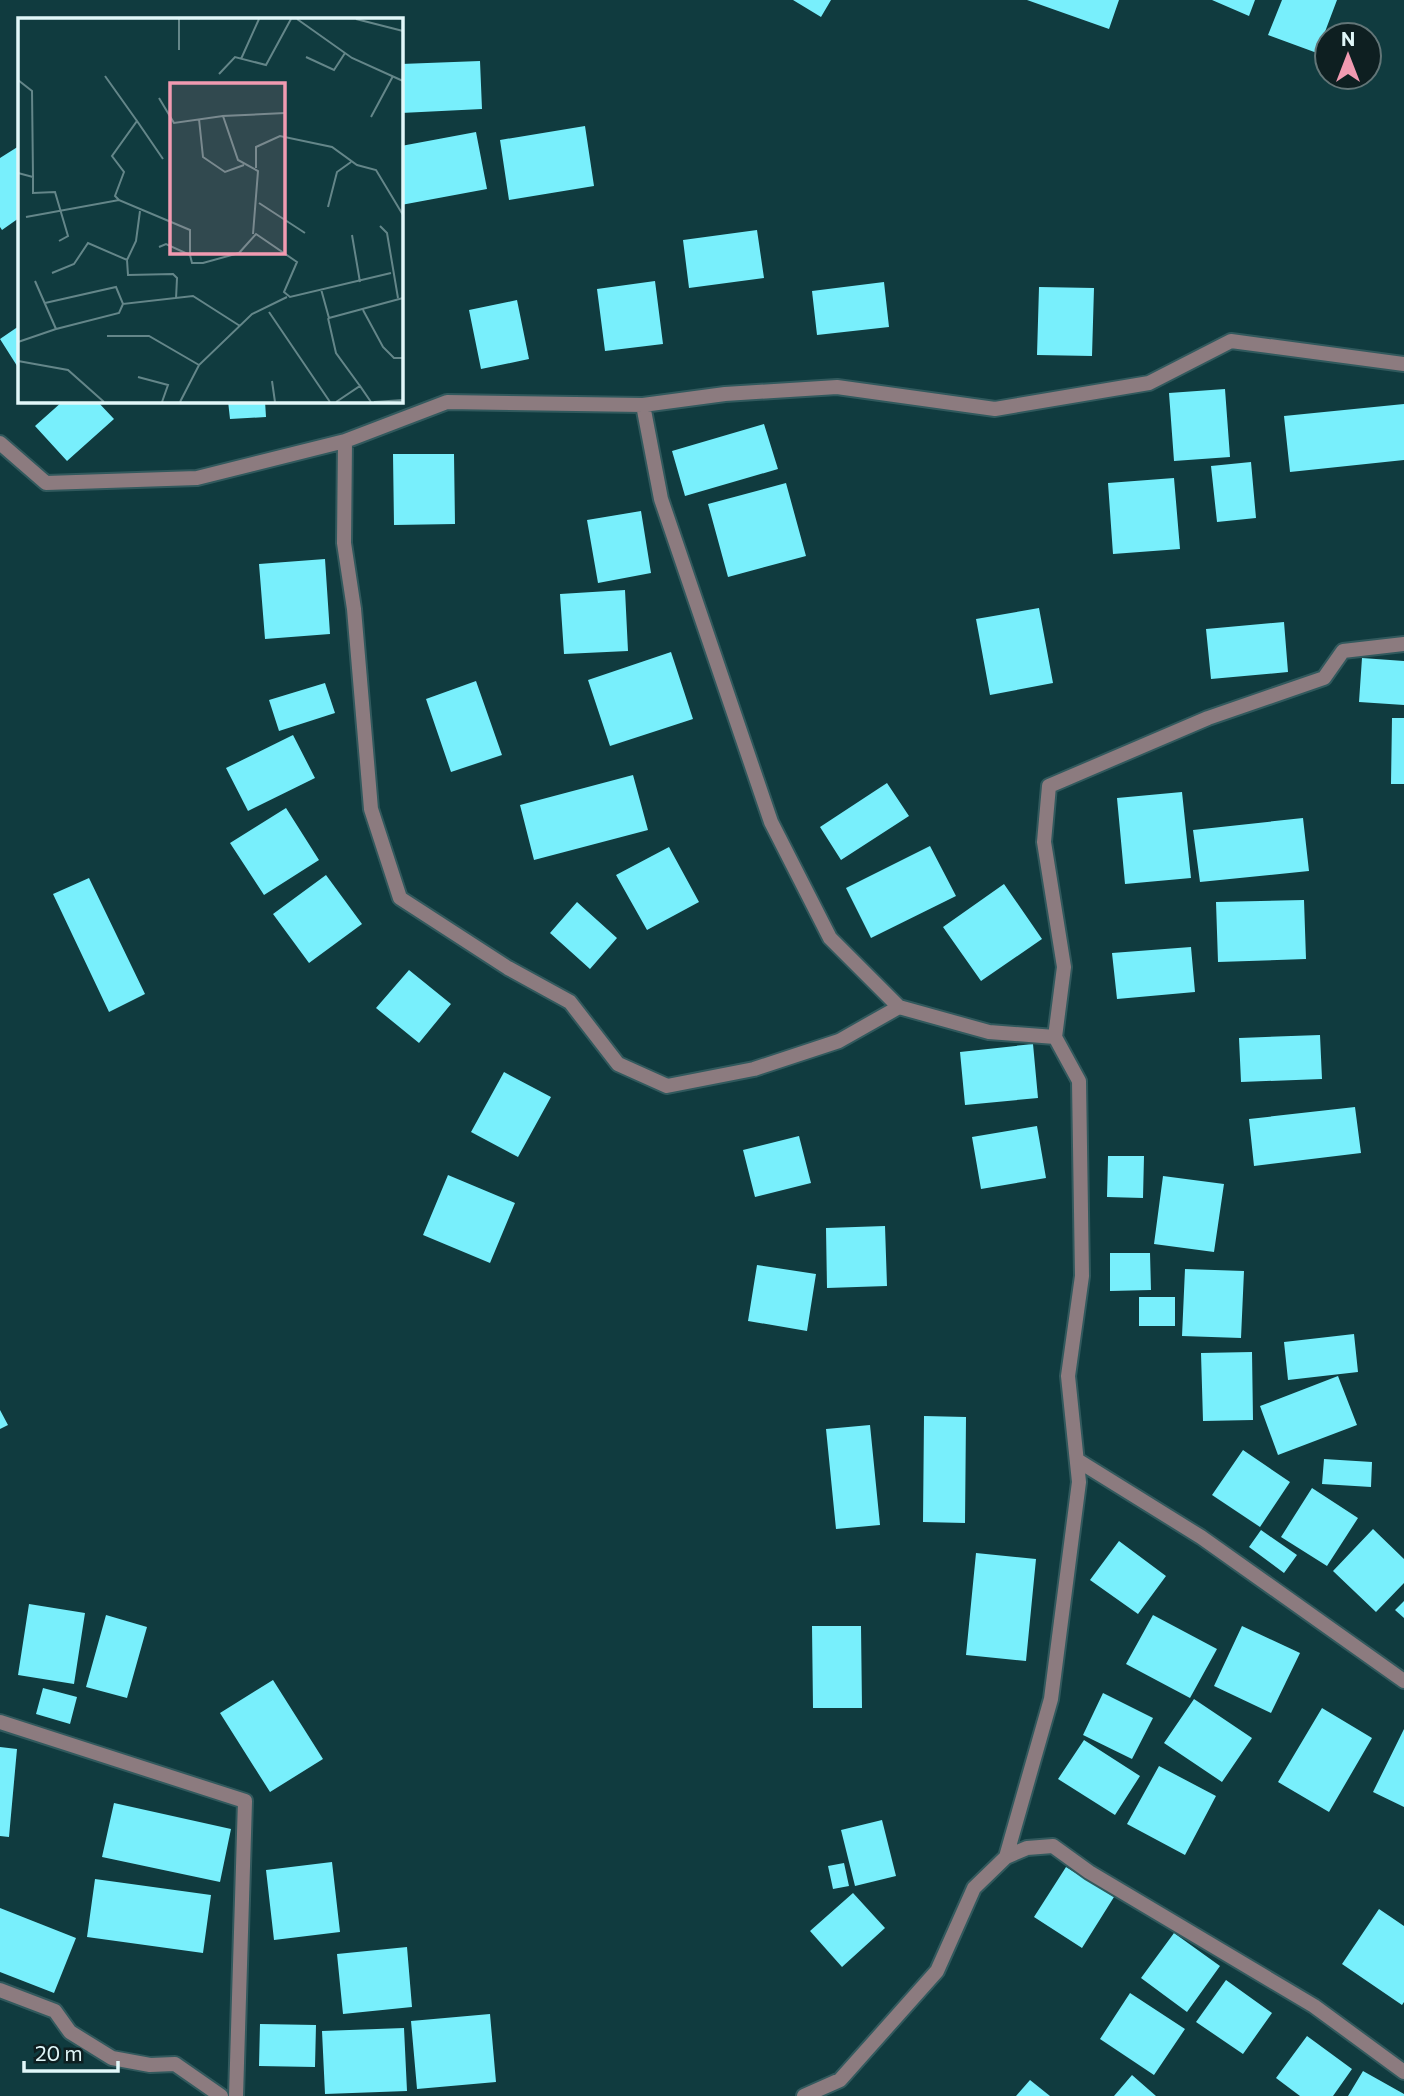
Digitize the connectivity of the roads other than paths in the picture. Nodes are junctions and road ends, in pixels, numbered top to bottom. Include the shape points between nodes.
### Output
1 (1404, 364) edge
2 (642, 405) junction
3 (345, 441) junction
4 (0, 443) edge
5 (1404, 644) edge
6 (899, 1007) junction
7 (1055, 1037) junction
8 (1077, 1460) junction
9 (1404, 1681) edge
10 (0, 1723) edge
11 (1006, 1857) junction
12 (0, 1990) edge
13 (1404, 2072) edge
14 (221, 2096) edge
15 (236, 2096) edge
16 (804, 2096) edge

1 - 2 street via 1231,341 1149,383 995,409 837,387
2 - 3 street via 447,402
2 - 6 street via 661,499 771,822 830,938
3 - 4 street via 197,478 46,483
3 - 6 street via 344,543 371,809 400,898 570,1002 618,1064 667,1086 754,1069 839,1041
5 - 7 street via 1343,651 1324,678 1208,718 1049,786 1044,842 1064,967
6 - 7 street via 989,1032
7 - 8 street via 1079,1081 1082,1276 1068,1376
8 - 9 street via 1201,1537
8 - 11 street via 1079,1482 1051,1699
10 - 15 street via 245,1801
11 - 13 street via 1027,1848 1053,1846 1314,2006
11 - 16 street via 974,1888 937,1971 840,2080
12 - 14 street via 55,2011 70,2032 112,2058 150,2066 175,2064

